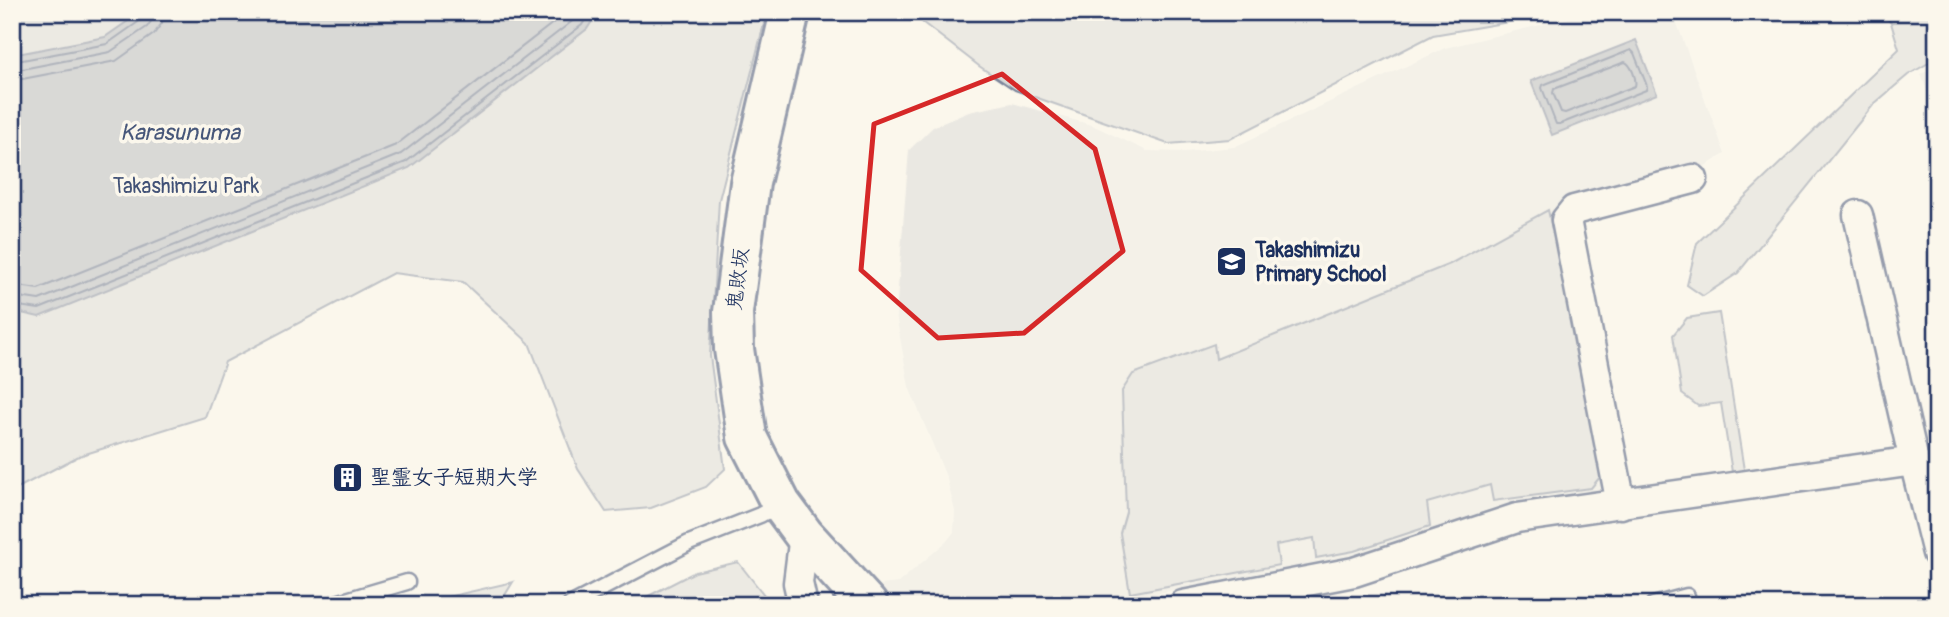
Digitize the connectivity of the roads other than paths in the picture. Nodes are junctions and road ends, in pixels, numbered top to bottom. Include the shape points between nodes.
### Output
1 (790, 12) edge
2 (1693, 179) dead end
3 (1858, 215) dead end
4 (1914, 461) junction
5 (781, 504) junction
6 (1621, 504) junction
7 (804, 535) junction
8 (1937, 553) edge
9 (407, 582) dead end
10 (1687, 596) dead end
11 (328, 605) edge
12 (570, 605) edge
13 (803, 605) edge
14 (868, 605) edge
15 (1184, 605) edge
16 (1653, 605) edge

1 - 5 street, 鬼敗坂 via 750,183 733,312 747,437
2 - 6 street via 1574,209 1566,220
3 - 4 street
4 - 6 street
4 - 8 street
5 - 7 street, 鬼敗坂
5 - 12 lane via 689,542
6 - 15 street via 1517,517 1354,572
7 - 13 street via 798,583
7 - 14 street, 鬼敗坂
9 - 11 lane
10 - 16 lane

